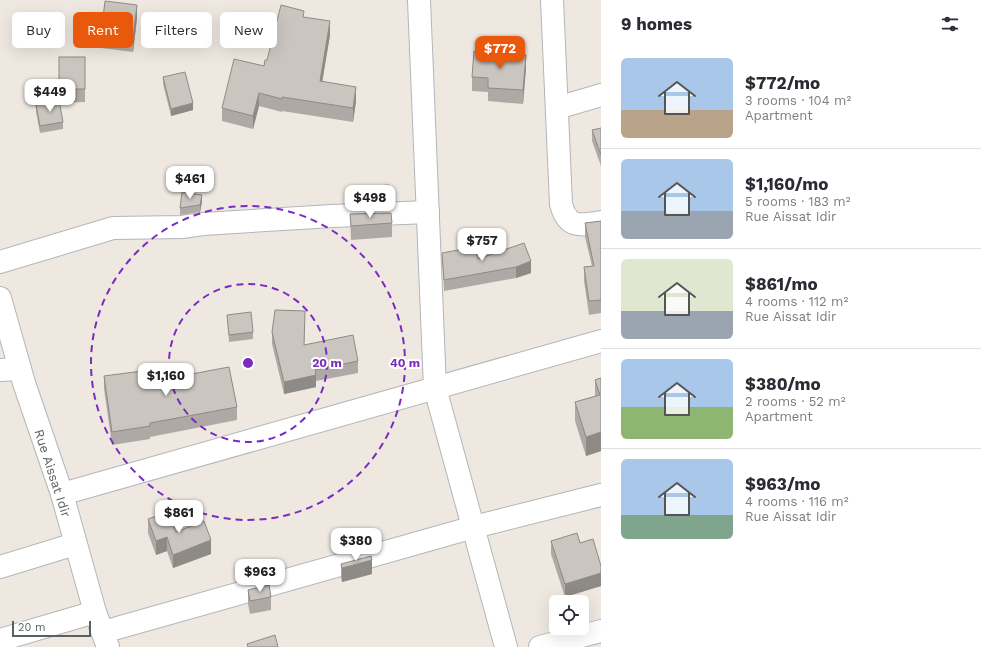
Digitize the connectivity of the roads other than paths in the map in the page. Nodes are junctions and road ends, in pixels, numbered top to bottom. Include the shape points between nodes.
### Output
1 (419, 0) edge
2 (552, 0) edge
3 (601, 94) edge
4 (557, 108) junction
5 (428, 212) junction
6 (601, 222) edge
7 (0, 262) edge
8 (0, 298) edge
9 (601, 341) edge
10 (10, 370) edge
11 (435, 388) junction
12 (62, 494) junction
13 (601, 495) edge
14 (474, 527) junction
15 (75, 544) junction
16 (0, 567) edge
17 (102, 630) edge
18 (601, 631) edge
19 (0, 640) edge
20 (506, 647) edge
21 (540, 647) edge

1 - 5 street
2 - 4 street
3 - 4 street
4 - 6 street via 561,204 564,215 572,222 585,225
5 - 7 street via 324,216 182,227 113,228
5 - 11 street
8 - 10 street, Rue Aissat Idir
9 - 11 street
10 - 12 street, Rue Aissat Idir via 24,384
11 - 12 street
11 - 14 street
12 - 15 street, Rue Aissat Idir
13 - 14 street
14 - 17 street
14 - 20 street
15 - 16 street
15 - 17 street, Rue Aissat Idir
17 - 19 street
18 - 21 street

